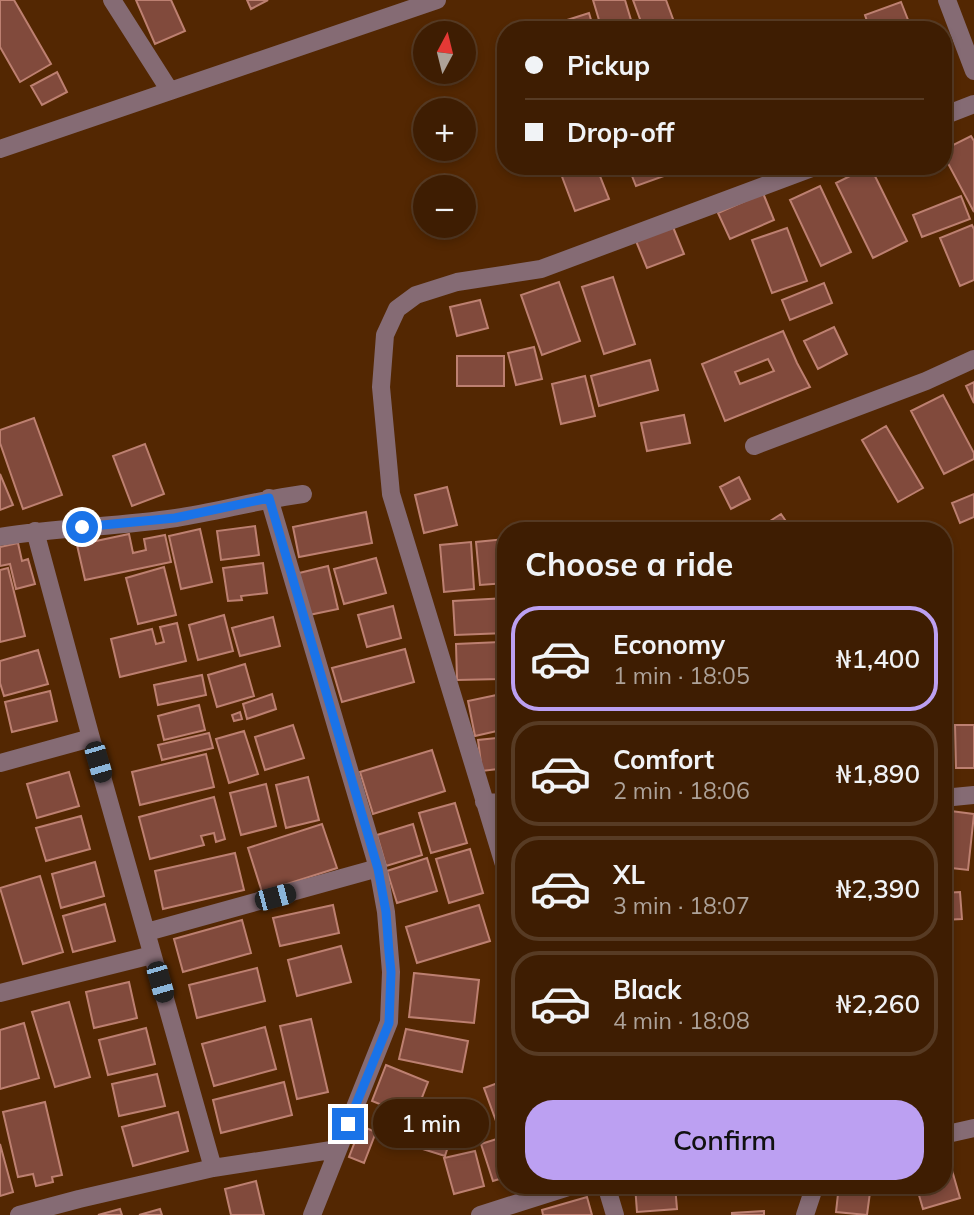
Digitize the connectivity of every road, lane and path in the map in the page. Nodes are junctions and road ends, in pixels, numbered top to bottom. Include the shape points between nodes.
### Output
1 (112, 0) edge
2 (437, 0) edge
3 (947, 0) edge
4 (974, 71) edge
5 (170, 91) junction
6 (974, 104) edge
7 (952, 113) edge
8 (0, 149) edge
9 (793, 175) edge
10 (974, 359) edge
11 (754, 446) dead end
12 (303, 494) dead end
13 (269, 498) junction
14 (35, 531) junction
15 (0, 537) edge
16 (91, 738) junction
17 (0, 763) edge
18 (974, 795) edge
19 (952, 797) edge
20 (484, 802) junction
21 (497, 803) edge
22 (497, 843) edge
23 (378, 869) junction
24 (147, 932) junction
25 (152, 955) junction
26 (0, 993) edge
27 (974, 1128) edge
28 (952, 1133) edge
29 (338, 1149) junction
30 (213, 1168) junction
31 (546, 1194) edge
32 (609, 1194) edge
33 (812, 1194) edge
34 (19, 1215) edge
35 (312, 1215) edge
36 (480, 1215) edge
37 (615, 1215) edge
38 (805, 1215) edge

1 - 5 street
2 - 5 street
3 - 4 street
5 - 8 street
6 - 7 street
9 - 20 street via 541,269 457,282 416,295 397,309 385,335 381,387 391,494
10 - 11 street
12 - 13 street
13 - 14 street via 175,518
13 - 23 street
14 - 15 street
14 - 16 street
16 - 17 street
16 - 24 street
18 - 19 street
20 - 21 street
20 - 22 street
23 - 24 street
23 - 29 street via 391,972 389,1023
24 - 25 street
25 - 26 street
25 - 30 street
27 - 28 street
29 - 30 street
29 - 35 street
30 - 34 street
31 - 36 street
32 - 37 street
33 - 38 street

